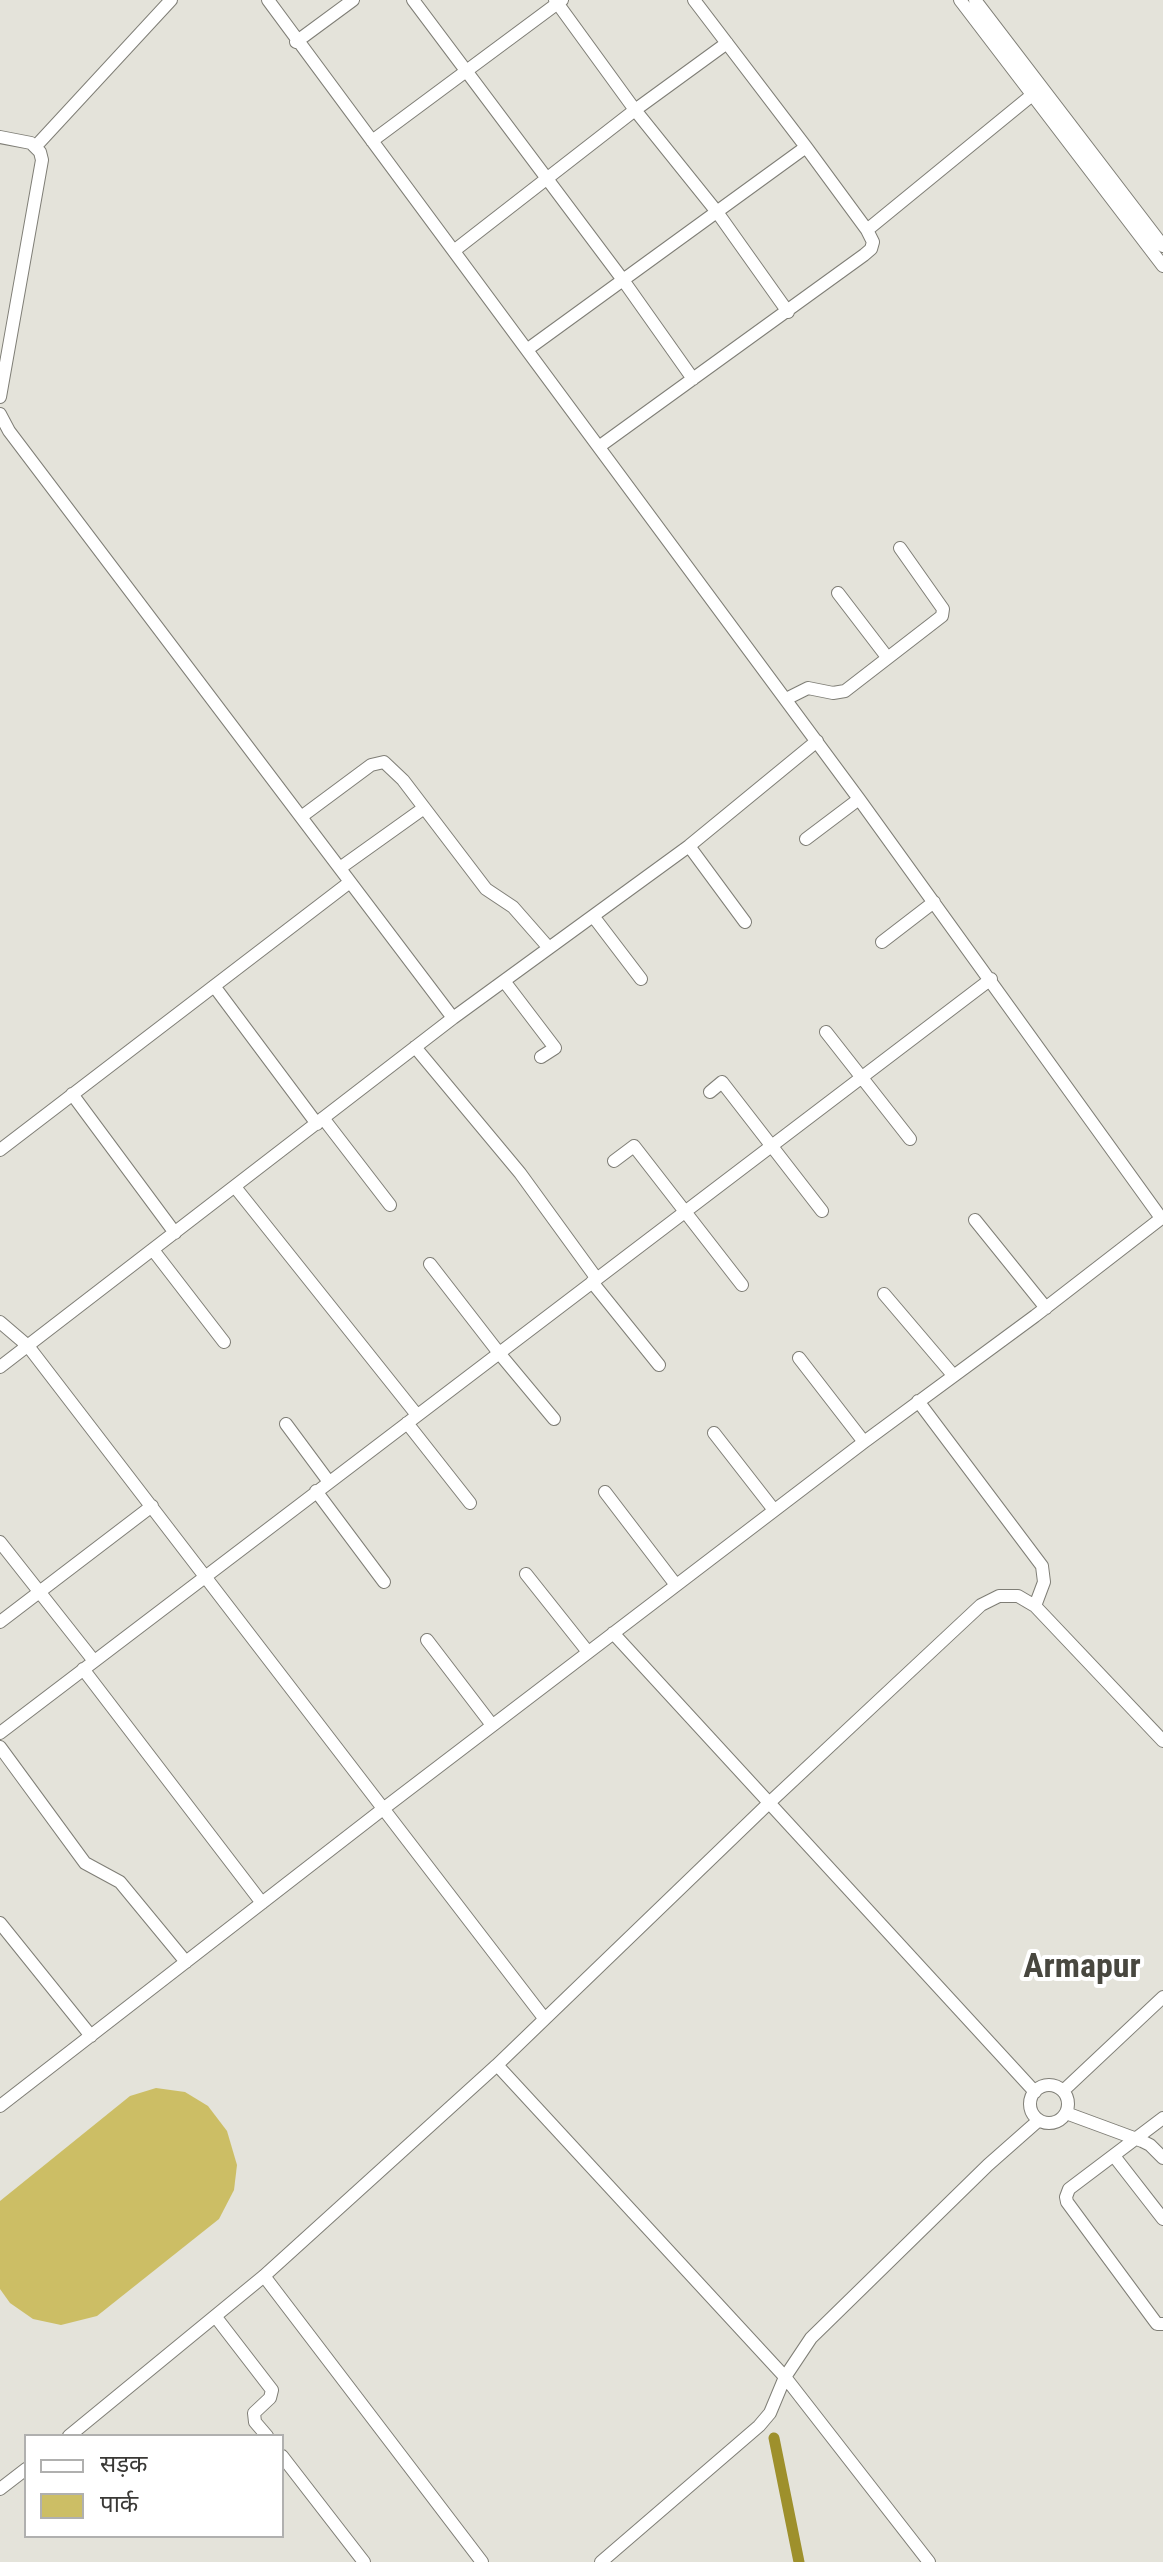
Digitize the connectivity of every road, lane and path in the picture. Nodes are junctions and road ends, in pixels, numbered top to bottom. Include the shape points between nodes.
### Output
1 (171, 0) edge
2 (268, 0) edge
3 (353, 0) edge
4 (413, 0) edge
5 (694, 0) edge
6 (960, 0) edge
7 (975, 0) edge
8 (558, 1) edge
9 (296, 42) junction
10 (727, 43) junction
11 (467, 70) junction
12 (1042, 86) junction
13 (1032, 96) junction
14 (635, 110) junction
15 (0, 137) edge
16 (372, 141) junction
17 (36, 146) junction
18 (806, 147) junction
19 (544, 178) junction
20 (717, 212) junction
21 (867, 230) junction
22 (1161, 241) edge
23 (455, 250) junction
24 (1163, 266) edge
25 (623, 280) junction
26 (788, 312) junction
27 (528, 349) junction
28 (693, 379) junction
29 (0, 397) edge
30 (0, 414) edge
31 (600, 446) junction
32 (900, 548) dead end
33 (838, 593) dead end
34 (887, 657) junction
35 (786, 699) junction
36 (817, 741) junction
37 (859, 799) junction
38 (424, 808) junction
39 (301, 817) junction
40 (806, 839) dead end
41 (689, 846) junction
42 (340, 868) junction
43 (350, 882) junction
44 (934, 902) junction
45 (593, 916) junction
46 (745, 922) dead end
47 (882, 942) dead end
48 (549, 948) junction
49 (641, 979) dead end
50 (991, 979) junction
51 (504, 981) junction
52 (214, 986) junction
53 (453, 1018) junction
54 (826, 1032) dead end
55 (415, 1047) junction
56 (541, 1057) dead end
57 (862, 1078) junction
58 (710, 1092) dead end
59 (72, 1094) junction
60 (320, 1121) junction
61 (910, 1139) dead end
62 (772, 1146) junction
63 (0, 1150) edge
64 (614, 1161) dead end
65 (235, 1187) junction
66 (390, 1205) dead end
67 (686, 1211) junction
68 (822, 1211) dead end
69 (1162, 1217) edge
70 (975, 1220) dead end
71 (175, 1233) junction
72 (153, 1250) junction
73 (430, 1264) dead end
74 (594, 1280) junction
75 (742, 1285) dead end
76 (884, 1294) dead end
77 (1046, 1308) junction
78 (0, 1322) edge
79 (224, 1342) dead end
80 (28, 1346) junction
81 (499, 1353) junction
82 (799, 1358) dead end
83 (659, 1365) dead end
84 (0, 1367) edge
85 (953, 1375) junction
86 (918, 1401) junction
87 (412, 1419) junction
88 (554, 1419) dead end
89 (286, 1424) dead end
90 (714, 1433) dead end
91 (864, 1442) junction
92 (329, 1482) junction
93 (316, 1491) junction
94 (605, 1492) dead end
95 (470, 1503) dead end
96 (152, 1506) junction
97 (774, 1510) junction
98 (0, 1542) edge
99 (526, 1574) dead end
100 (207, 1578) junction
101 (384, 1582) dead end
102 (676, 1585) junction
103 (39, 1592) junction
104 (1035, 1606) junction
105 (0, 1622) edge
106 (613, 1633) junction
107 (427, 1640) dead end
108 (588, 1652) junction
109 (94, 1661) junction
110 (83, 1669) junction
111 (492, 1725) junction
112 (0, 1733) edge
113 (1163, 1741) edge
114 (0, 1747) edge
115 (769, 1803) junction
116 (383, 1809) junction
117 (262, 1903) junction
118 (0, 1923) edge
119 (186, 1962) junction
120 (1163, 1997) edge
121 (544, 2018) junction
122 (91, 2036) junction
123 (497, 2065) junction
124 (1063, 2091) junction
125 (1035, 2092) junction
126 (0, 2106) edge
127 (1066, 2113) junction
128 (1163, 2118) edge
129 (1039, 2120) junction
130 (1137, 2139) junction
131 (1114, 2156) junction
132 (1163, 2158) edge
133 (1163, 2219) edge
134 (264, 2276) junction
135 (215, 2316) junction
136 (1163, 2324) edge
137 (785, 2377) junction
138 (71, 2434) edge
139 (265, 2434) edge
140 (284, 2459) edge
141 (24, 2471) edge
142 (0, 2489) edge
143 (364, 2562) edge
144 (482, 2562) edge
145 (601, 2562) edge
146 (929, 2562) edge

1 - 17 street
2 - 9 street
3 - 9 street
4 - 11 street
5 - 10 street
6 - 13 street
7 - 12 street
8 - 11 street
8 - 14 street
9 - 16 street
10 - 14 street
10 - 18 street
11 - 16 street
11 - 19 street
12 - 13 street
12 - 22 street
13 - 21 street
13 - 24 street
14 - 19 street
14 - 20 street
15 - 17 street
16 - 23 street
17 - 29 street via 42,160
18 - 20 street
18 - 21 street
19 - 23 street
19 - 25 street
20 - 25 street
20 - 26 street
21 - 26 street via 871,249
23 - 27 street
25 - 27 street
25 - 28 street
26 - 28 street
27 - 31 street
28 - 31 street
30 - 39 street
31 - 35 street
32 - 34 street via 943,612
33 - 34 street
34 - 35 street via 839,694 808,688
35 - 36 street
36 - 37 street
36 - 41 street
37 - 40 street
37 - 44 street
38 - 39 street via 389,765 377,762
38 - 42 street
38 - 48 street via 486,889 513,907
39 - 42 street
41 - 45 street
41 - 46 street
42 - 43 street
43 - 52 street
43 - 53 street
44 - 47 street
44 - 50 street
45 - 48 street
45 - 49 street
48 - 51 street
50 - 57 street
50 - 69 street
51 - 53 street
51 - 56 street via 555,1048
52 - 59 street
52 - 60 street
53 - 55 street
54 - 57 street
55 - 60 street
55 - 74 street via 520,1173
57 - 61 street
57 - 62 street
58 - 62 street via 722,1082
59 - 63 street
59 - 71 street
60 - 65 street
60 - 66 street
62 - 67 street
62 - 68 street
64 - 67 street via 634,1146
65 - 71 street
65 - 87 street
67 - 74 street
67 - 75 street
69 - 77 street
70 - 77 street
71 - 72 street
72 - 79 street
72 - 80 street
73 - 81 street
74 - 81 street
74 - 83 street
76 - 85 street
77 - 85 street
78 - 80 street
80 - 84 street
80 - 96 street
81 - 87 street
81 - 88 street
82 - 91 street
85 - 86 street
86 - 91 street
86 - 104 street via 1042,1566 1044,1582
87 - 92 street
87 - 95 street
89 - 92 street
90 - 97 street
91 - 97 street
92 - 93 street
93 - 100 street
93 - 101 street
94 - 102 street
96 - 100 street
96 - 103 street
97 - 102 street
98 - 103 street
99 - 108 street
100 - 109 street
100 - 116 street
102 - 106 street
103 - 105 street
103 - 109 street
104 - 113 street
104 - 115 street via 1018,1596 999,1596 981,1605
106 - 108 street
106 - 115 street
107 - 111 street
108 - 111 street
109 - 110 street
110 - 112 street
110 - 117 street
111 - 116 street
114 - 119 street via 85,1863 120,1882
115 - 121 street
115 - 125 street
116 - 117 street
116 - 121 street
117 - 119 street
118 - 122 street
119 - 122 street
120 - 124 street
121 - 123 street
122 - 126 street
123 - 134 street
123 - 137 street
124 - 125 street via 1051,2085
124 - 127 street
125 - 129 street via 1031,2104
127 - 129 street via 1051,2123
127 - 130 street
128 - 130 street
129 - 137 street via 811,2338
130 - 131 street
130 - 132 street
131 - 133 street
131 - 136 street via 1069,2189 1067,2202 1157,2324
134 - 135 street
134 - 144 street
135 - 138 street
135 - 139 street via 272,2390 254,2413
137 - 145 street via 759,2426
137 - 146 street
140 - 143 street
141 - 142 street

